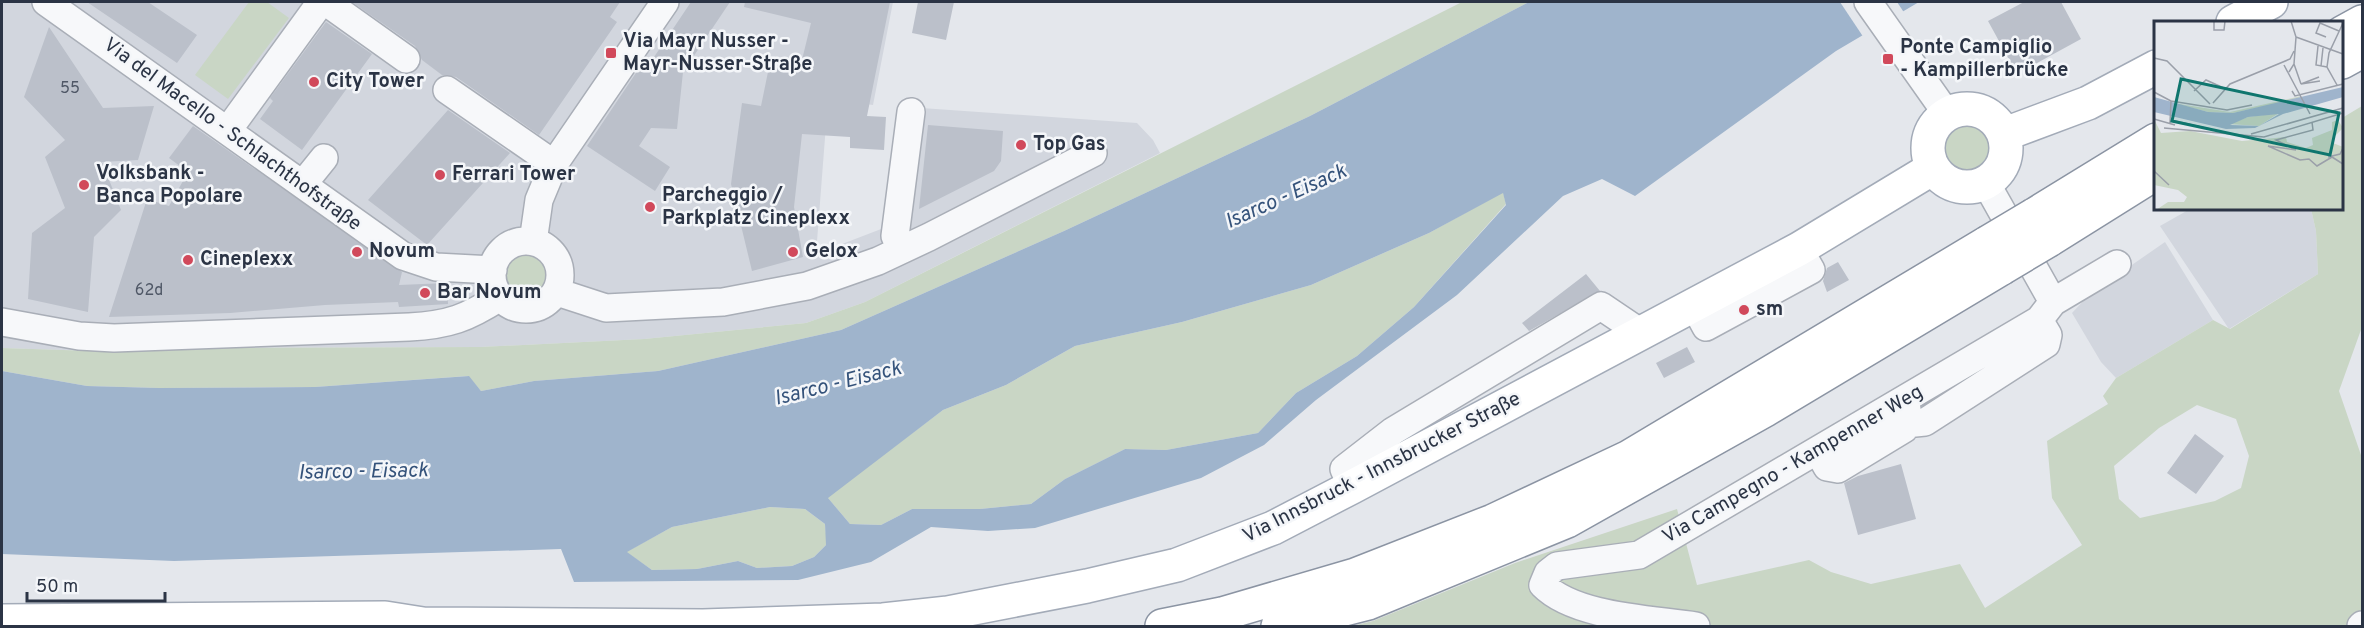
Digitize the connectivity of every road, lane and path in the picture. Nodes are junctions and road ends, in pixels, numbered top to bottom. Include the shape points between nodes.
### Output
1 (46, 2) edge
2 (321, 2) edge
3 (326, 2) edge
4 (665, 2) edge
5 (2225, 2) edge
6 (2271, 2) edge
7 (1874, 11) edge
8 (2227, 21) edge
9 (2235, 21) edge
10 (2362, 21) edge
11 (2343, 32) edge
12 (2362, 51) edge
13 (406, 59) dead end
14 (2343, 61) edge
15 (2154, 68) edge
16 (447, 90) dead end
17 (911, 112) dead end
18 (1947, 114) junction
19 (228, 130) junction
20 (2005, 134) junction
21 (2154, 142) edge
22 (1093, 153) dead end
23 (324, 158) dead end
24 (554, 165) junction
25 (1933, 168) junction
26 (2154, 174) edge
27 (1986, 183) junction
28 (303, 184) junction
29 (2041, 227) junction
30 (533, 242) junction
31 (901, 250) junction
32 (1994, 256) junction
33 (2117, 264) dead end
34 (493, 270) junction
35 (556, 292) junction
36 (500, 297) junction
37 (2, 308) edge
38 (2047, 319) junction
39 (2, 322) edge
40 (279, 331) junction
41 (1641, 333) junction
42 (1913, 394) junction
43 (1905, 424) junction
44 (1827, 445) junction
45 (1352, 487) junction
46 (17, 597) edge
47 (2, 621) edge
48 (406, 623) edge
49 (1162, 627) edge
50 (1278, 627) edge
51 (1696, 627) edge

1 - 19 street, Via del Macello - Schlachthofstraße
2 - 19 street
3 - 13 street
4 - 24 street
5 - 8 street
6 - 9 main road
7 - 18 street
10 - 11 main road
12 - 14 main road
15 - 20 main road via 2088,103
16 - 24 street
17 - 31 street via 895,236
18 - 20 main road via 1969,108 1980,110 1999,124
18 - 25 main road via 1930,132 1928,157
19 - 28 street, Via del Macello - Schlachthofstraße
20 - 27 main road via 2004,162
21 - 29 main road
22 - 31 street
23 - 28 street
24 - 30 street via 539,200
25 - 27 main road via 1957,186
25 - 41 main road, Via Innsbruck - Innsbrucker Straße via 1799,249
26 - 29 main road
27 - 38 street
28 - 34 street, Via del Macello - Schlachthofstraße via 403,256 436,267
29 - 32 main road, bridge
30 - 34 street via 512,244 496,259
30 - 35 street via 543,245 557,260 560,281
31 - 35 street via 807,286 723,302 606,308
32 - 49 main road via 1629,457 1494,521 1355,575 1222,614
32 - 50 main road via 1765,410 1567,521 1368,603
33 - 38 street, Via Campegno - Kampenner Weg
34 - 36 street via 492,279
35 - 36 street via 539,307 522,309
36 - 40 street via 469,317 442,326
37 - 40 street via 81,324 224,322
38 - 42 street, Via Campegno - Kampenner Weg
38 - 43 street via 2046,344 1925,422
39 - 40 street via 114,338
41 - 45 main road, Via Innsbruck - Innsbrucker Straße
41 - 45 street via 1601,306 1394,430 1344,469
42 - 43 street via 1908,401
42 - 44 street, Via Campegno - Kampenner Weg
43 - 44 street via 1904,429 1838,469 1827,467 1822,458
44 - 51 street, Via Campegno - Kampenner Weg via 1640,555 1557,566 1548,573 1543,585 1555,597 1596,610
45 - 48 main road, Via Innsbruck - Innsbrucker Straße via 1273,528 1177,565 948,613 797,624
46 - 48 main road via 329,602
47 - 48 main road, Via Innsbruck - Innsbrucker Straße

